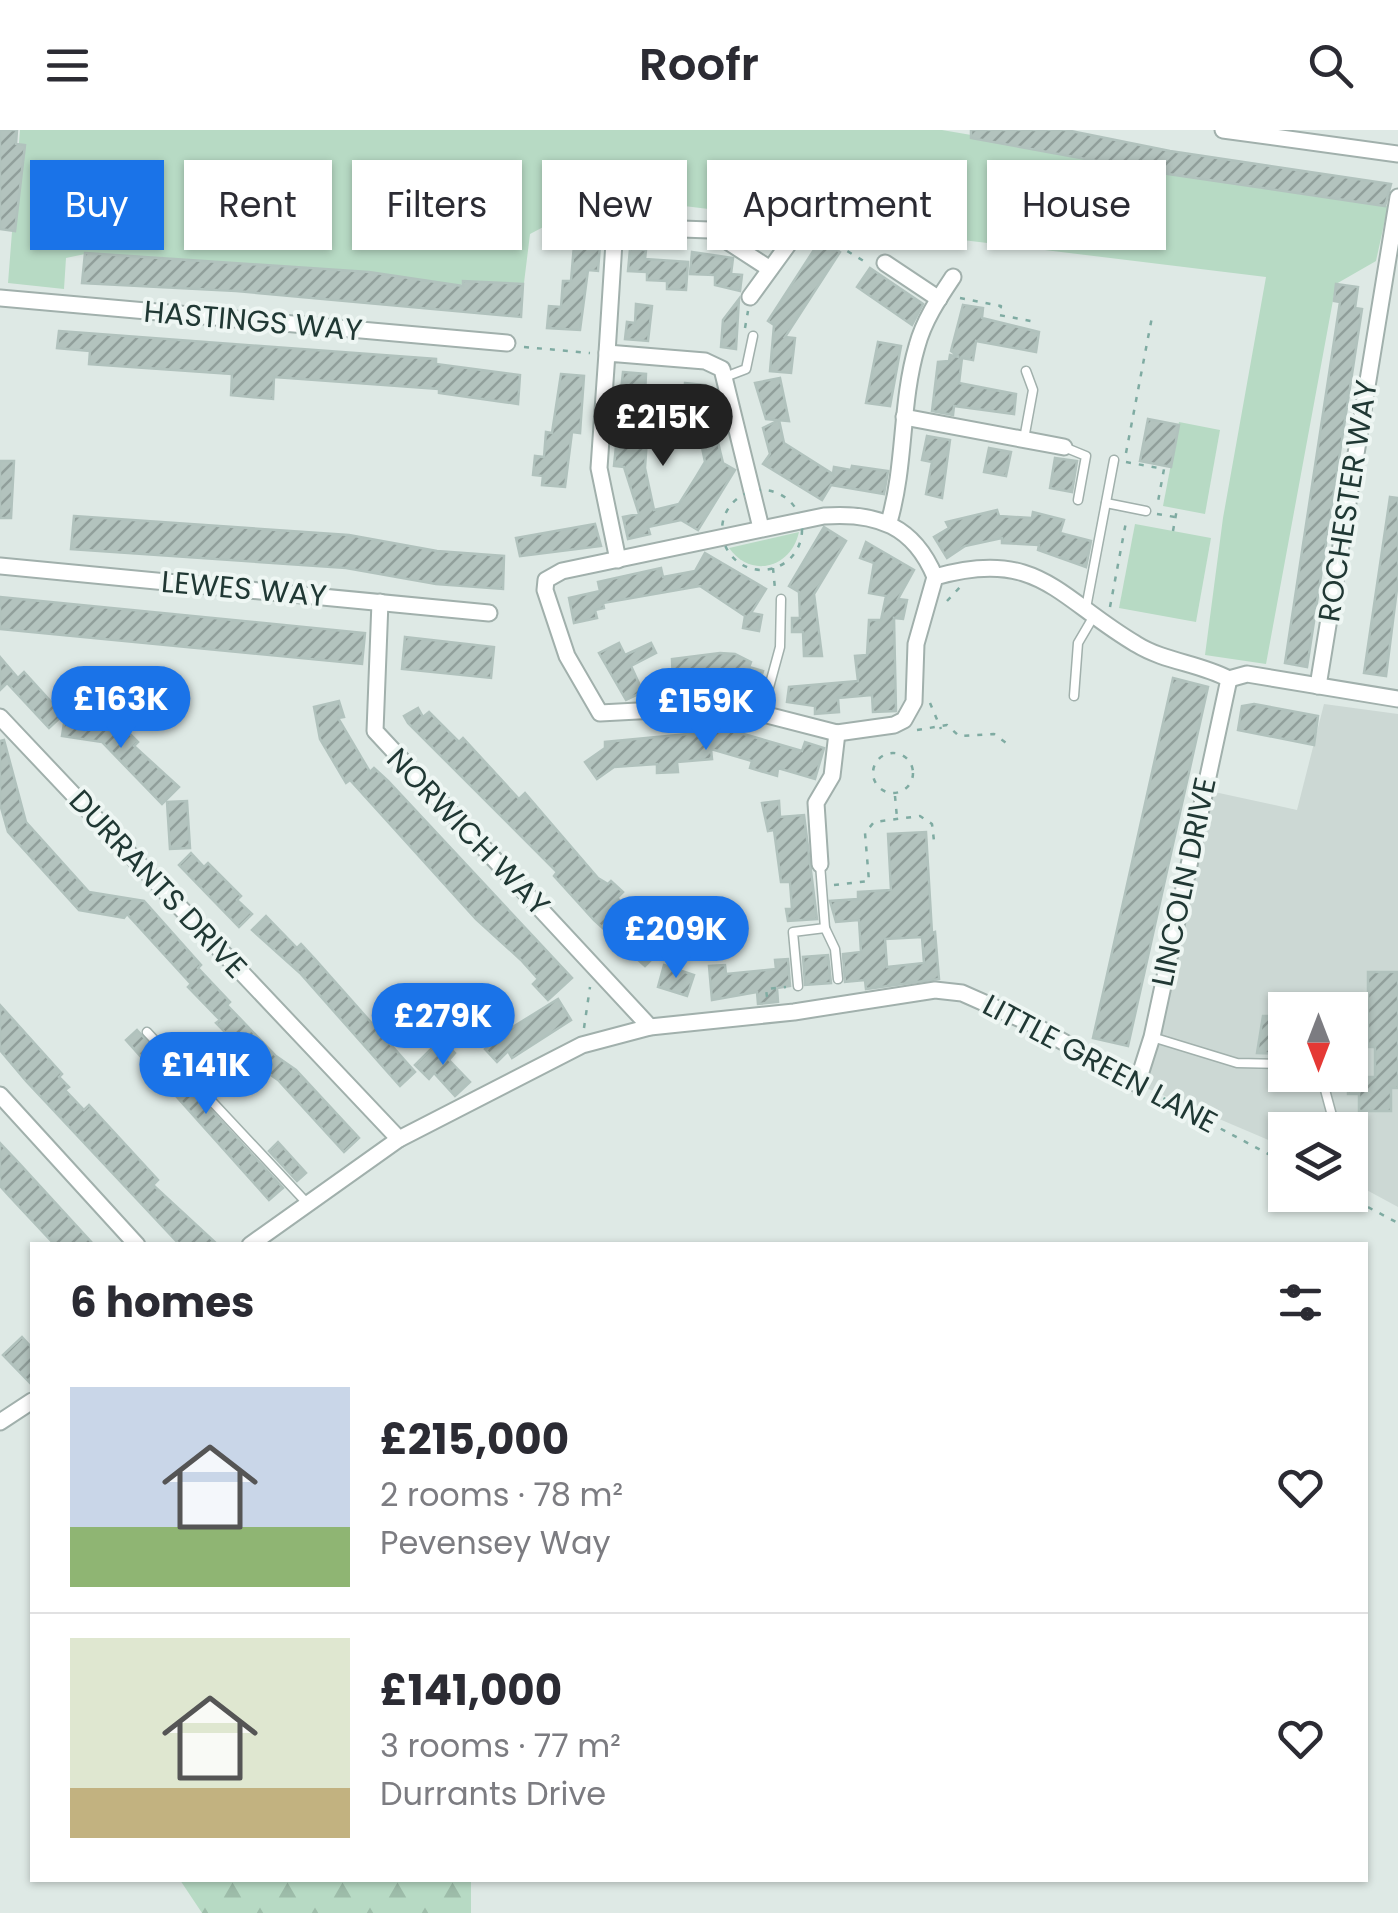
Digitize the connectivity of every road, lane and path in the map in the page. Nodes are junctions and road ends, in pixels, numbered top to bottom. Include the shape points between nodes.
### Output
1 (1224, 130) edge
2 (1398, 154) edge
3 (1398, 197) edge
4 (784, 250) edge
5 (846, 250) edge
6 (885, 263) joint
7 (770, 269) junction
8 (953, 276) dead end
9 (750, 297) dead end
10 (940, 297) junction
11 (0, 298) edge
12 (1152, 318) dead end
13 (1031, 321) dead end
14 (753, 336) dead end
15 (507, 343) joint
16 (607, 352) junction
17 (1026, 371) dead end
18 (725, 377) junction
19 (904, 417) junction
20 (1024, 439) junction
21 (1064, 447) joint
22 (1114, 460) joint
23 (1125, 462) junction
24 (1078, 500) dead end
25 (1106, 503) junction
26 (1128, 508) junction
27 (1177, 508) dead end
28 (1151, 512) junction
29 (1175, 517) junction
30 (888, 522) junction
31 (761, 528) junction
32 (1172, 531) dead end
33 (618, 560) junction
34 (0, 566) edge
35 (772, 567) dead end
36 (960, 572) junction
37 (935, 577) junction
38 (781, 599) joint
39 (380, 602) junction
40 (941, 608) dead end
41 (489, 613) dead end
42 (1096, 615) junction
43 (1229, 680) junction
44 (1318, 686) junction
45 (1074, 696) dead end
46 (1398, 698) edge
47 (929, 699) dead end
48 (762, 713) junction
49 (0, 717) edge
50 (894, 725) junction
51 (942, 729) junction
52 (836, 733) junction
53 (1009, 744) dead end
54 (895, 793) junction
55 (898, 819) junction
56 (934, 841) dead end
57 (820, 864) joint
58 (822, 887) junction
59 (825, 928) junction
60 (592, 963) junction
61 (838, 979) dead end
62 (798, 986) joint
63 (767, 997) dead end
64 (650, 1027) junction
65 (147, 1032) dead end
66 (1152, 1037) junction
67 (582, 1045) junction
68 (1268, 1063) edge
69 (1137, 1084) junction
70 (0, 1095) edge
71 (398, 1138) junction
72 (1268, 1154) edge
73 (306, 1202) junction
74 (1368, 1208) edge
75 (1398, 1224) edge
76 (134, 1242) edge
77 (254, 1242) edge
78 (30, 1402) edge
79 (0, 1422) edge

1 - 2 street
3 - 44 street, ROCHESTER WAY
4 - 7 street
5 - 6 path via 869,264
6 - 10 street
7 - 9 street
7 - 16 street via 710,230 625,227 614,242
8 - 10 street
10 - 13 path via 1001,306 999,315
10 - 19 street via 917,345
11 - 15 street, HASTINGS WAY
12 - 23 path
14 - 18 lane via 746,369
15 - 16 path
16 - 18 street via 706,361
16 - 33 street via 599,468
17 - 20 lane via 1033,390
18 - 31 street
19 - 20 street
19 - 30 street via 901,481
20 - 21 street
21 - 24 lane via 1086,456
22 - 23 path
22 - 25 lane
23 - 28 path via 1164,469
25 - 26 lane
25 - 42 lane
26 - 28 lane
26 - 42 path
27 - 29 path
28 - 29 path
29 - 32 path
30 - 31 street via 851,514
30 - 37 street via 904,530
31 - 33 street
33 - 48 street via 546,580 566,656 600,713 711,705
34 - 39 street, LEWES WAY
35 - 38 path
36 - 37 street
36 - 40 path via 962,589
36 - 42 street via 999,568 1034,574
37 - 50 street via 916,644 914,702
38 - 48 lane via 778,659
39 - 41 street, LEWES WAY
39 - 60 street, NORWICH WAY via 375,732
42 - 43 street via 1160,657
42 - 45 lane via 1078,643
43 - 44 street via 1247,674
43 - 66 street, LINCOLN DRIVE
44 - 46 street
47 - 51 path
48 - 52 street
49 - 71 street, DURRANTS DRIVE
50 - 51 path via 904,732
50 - 52 street
51 - 53 path via 947,725 966,739 994,734
52 - 57 street via 832,776 816,803
54 - 54 path via 911,783 913,770 901,755 888,754 878,760 873,777
54 - 55 path
55 - 56 path via 920,816 932,824
55 - 58 path via 874,822 865,833 869,881
57 - 58 lane
58 - 59 lane
59 - 61 lane
59 - 62 lane via 793,932
60 - 64 street, NORWICH WAY
60 - 67 path
62 - 63 path via 766,989
64 - 67 street, LITTLE GREEN LANE
64 - 69 street, LITTLE GREEN LANE via 962,992
65 - 73 lane
66 - 68 lane via 1238,1062
66 - 69 street, LINCOLN DRIVE
67 - 71 street, LITTLE GREEN LANE
69 - 72 path, LITTLE GREEN LANE
70 - 76 street
71 - 73 street, LITTLE GREEN LANE
73 - 77 street, LITTLE GREEN LANE
74 - 75 path
78 - 79 street

